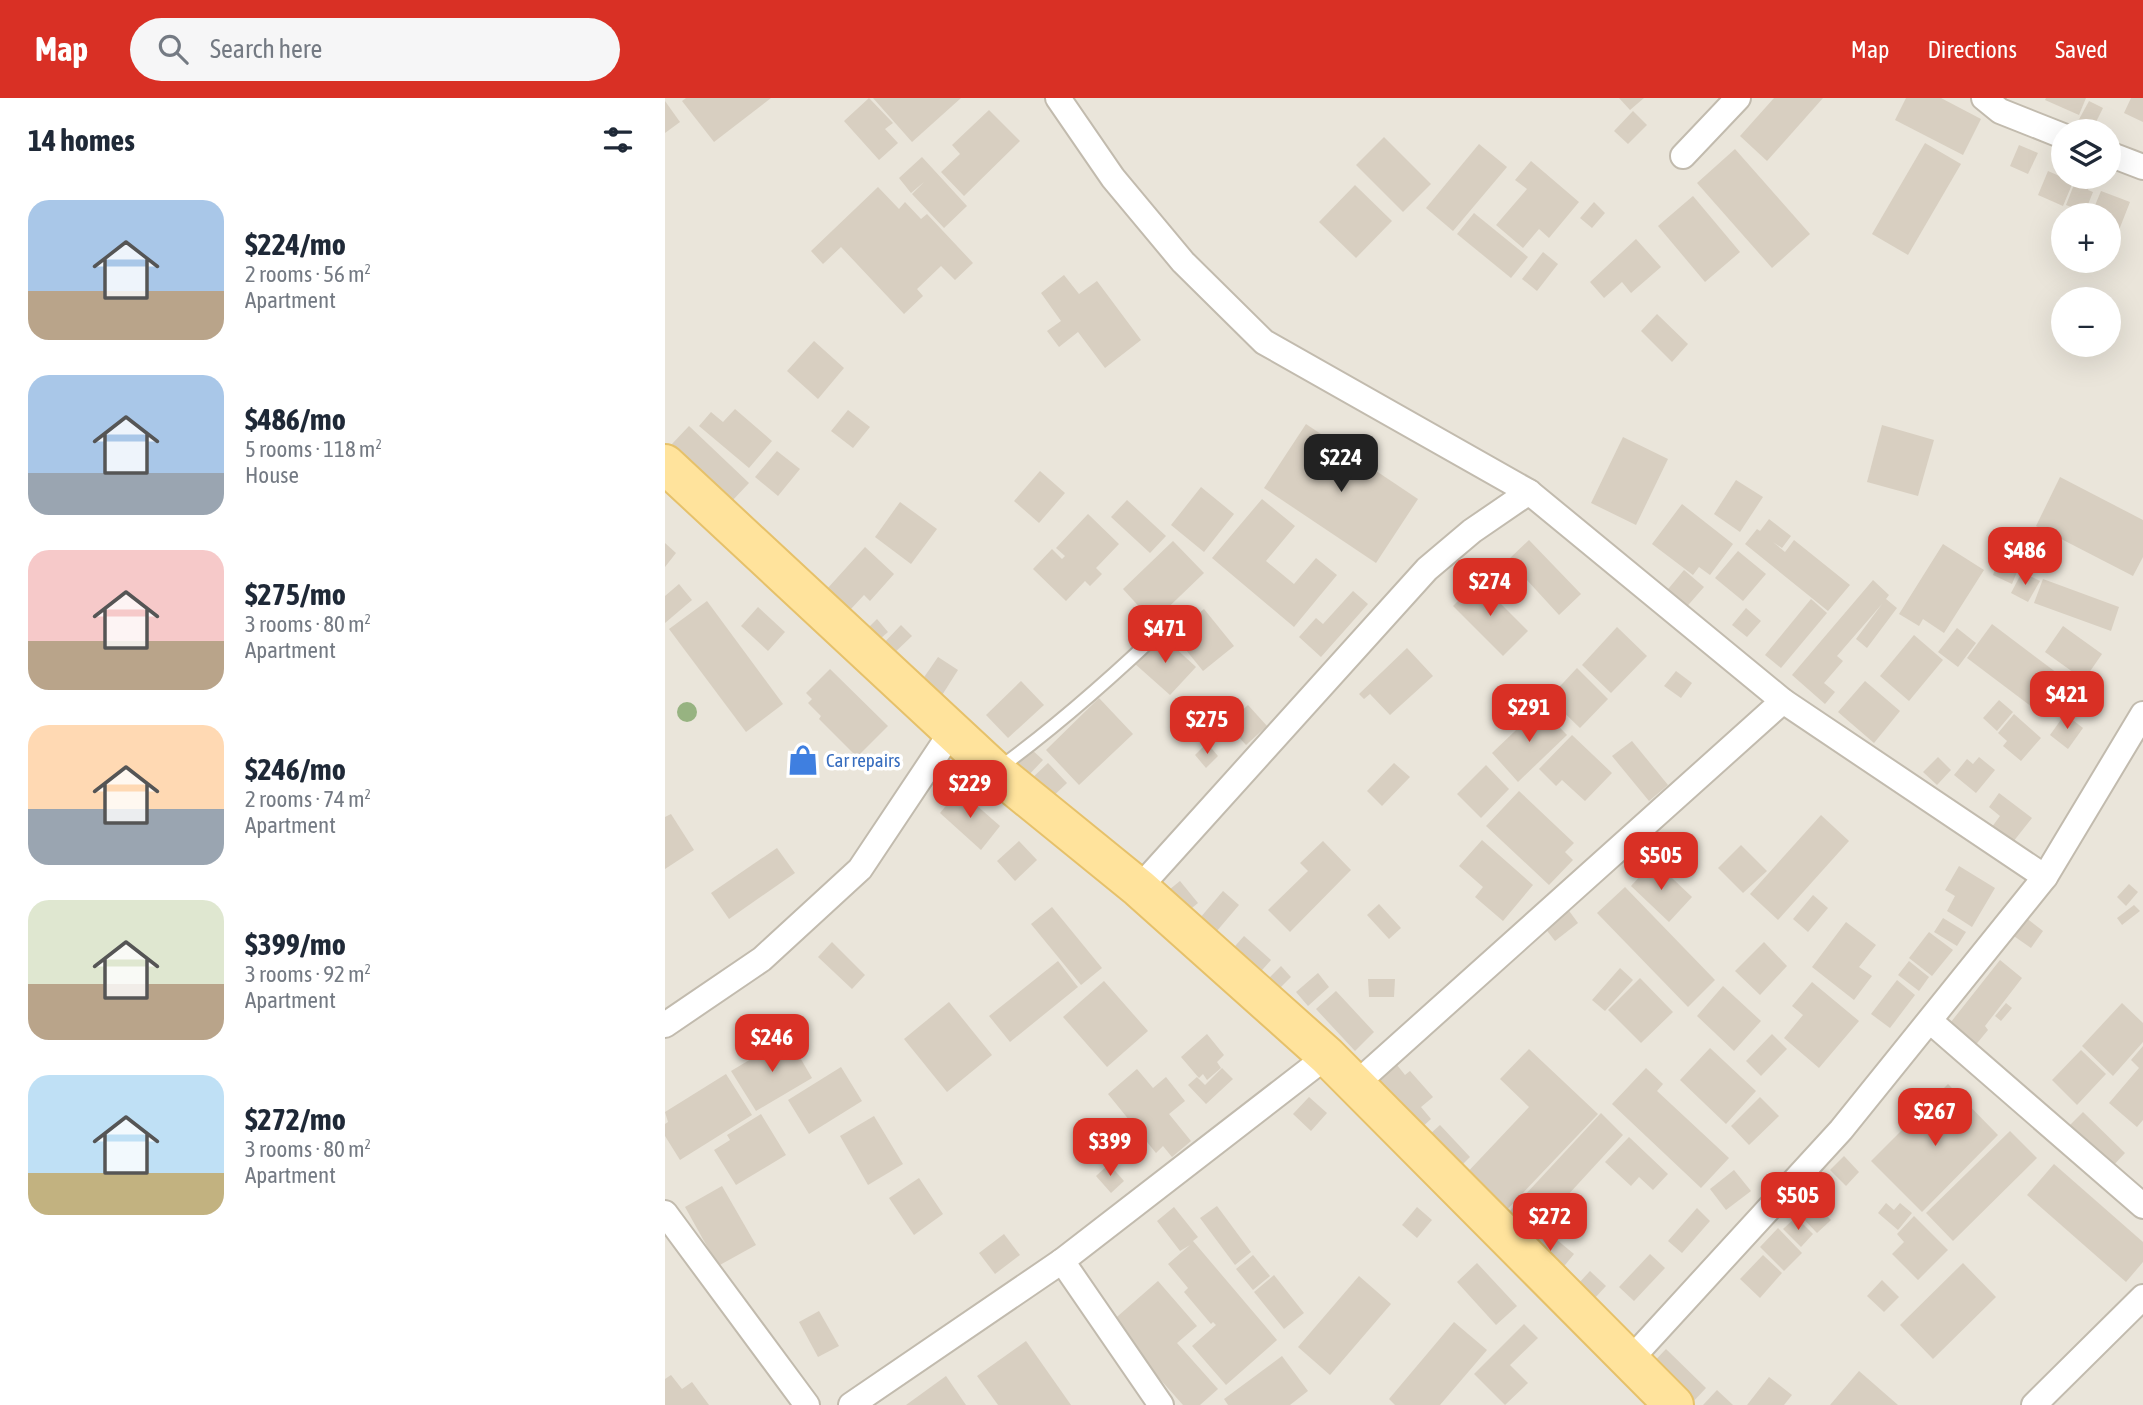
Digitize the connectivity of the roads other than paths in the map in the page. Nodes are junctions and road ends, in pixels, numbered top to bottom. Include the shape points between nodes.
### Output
1 (1058, 98) edge
2 (1738, 98) edge
3 (1998, 102) edge
4 (2051, 130) edge
5 (1683, 156) dead end
6 (2121, 159) edge
7 (2143, 167) edge
8 (665, 464) edge
9 (1529, 492) junction
10 (1174, 618) dead end
11 (1783, 701) junction
12 (2143, 714) edge
13 (952, 731) junction
14 (995, 771) junction
15 (2045, 877) junction
16 (1139, 888) junction
17 (1930, 1021) junction
18 (665, 1025) edge
19 (1327, 1056) junction
20 (1356, 1084) junction
21 (2143, 1206) edge
22 (665, 1213) edge
23 (1062, 1261) junction
24 (2143, 1297) edge
25 (1630, 1360) junction
26 (807, 1405) edge
27 (851, 1405) edge
28 (1161, 1405) edge
29 (1674, 1405) edge
30 (2034, 1405) edge

1 - 9 street via 1113,178 1183,262 1264,342
2 - 5 street
3 - 4 street
6 - 7 street
8 - 13 main road
9 - 11 street
9 - 16 street via 1427,569
10 - 14 lane via 1109,681
11 - 15 street
11 - 20 street
12 - 15 street
13 - 14 main road
13 - 18 street via 860,869 762,959
14 - 16 main road
15 - 17 street
16 - 19 main road
17 - 21 street
17 - 25 street via 1841,1129
19 - 20 main road
19 - 23 street
20 - 25 main road
22 - 26 street
23 - 27 street
23 - 28 street
24 - 30 street
25 - 29 main road

